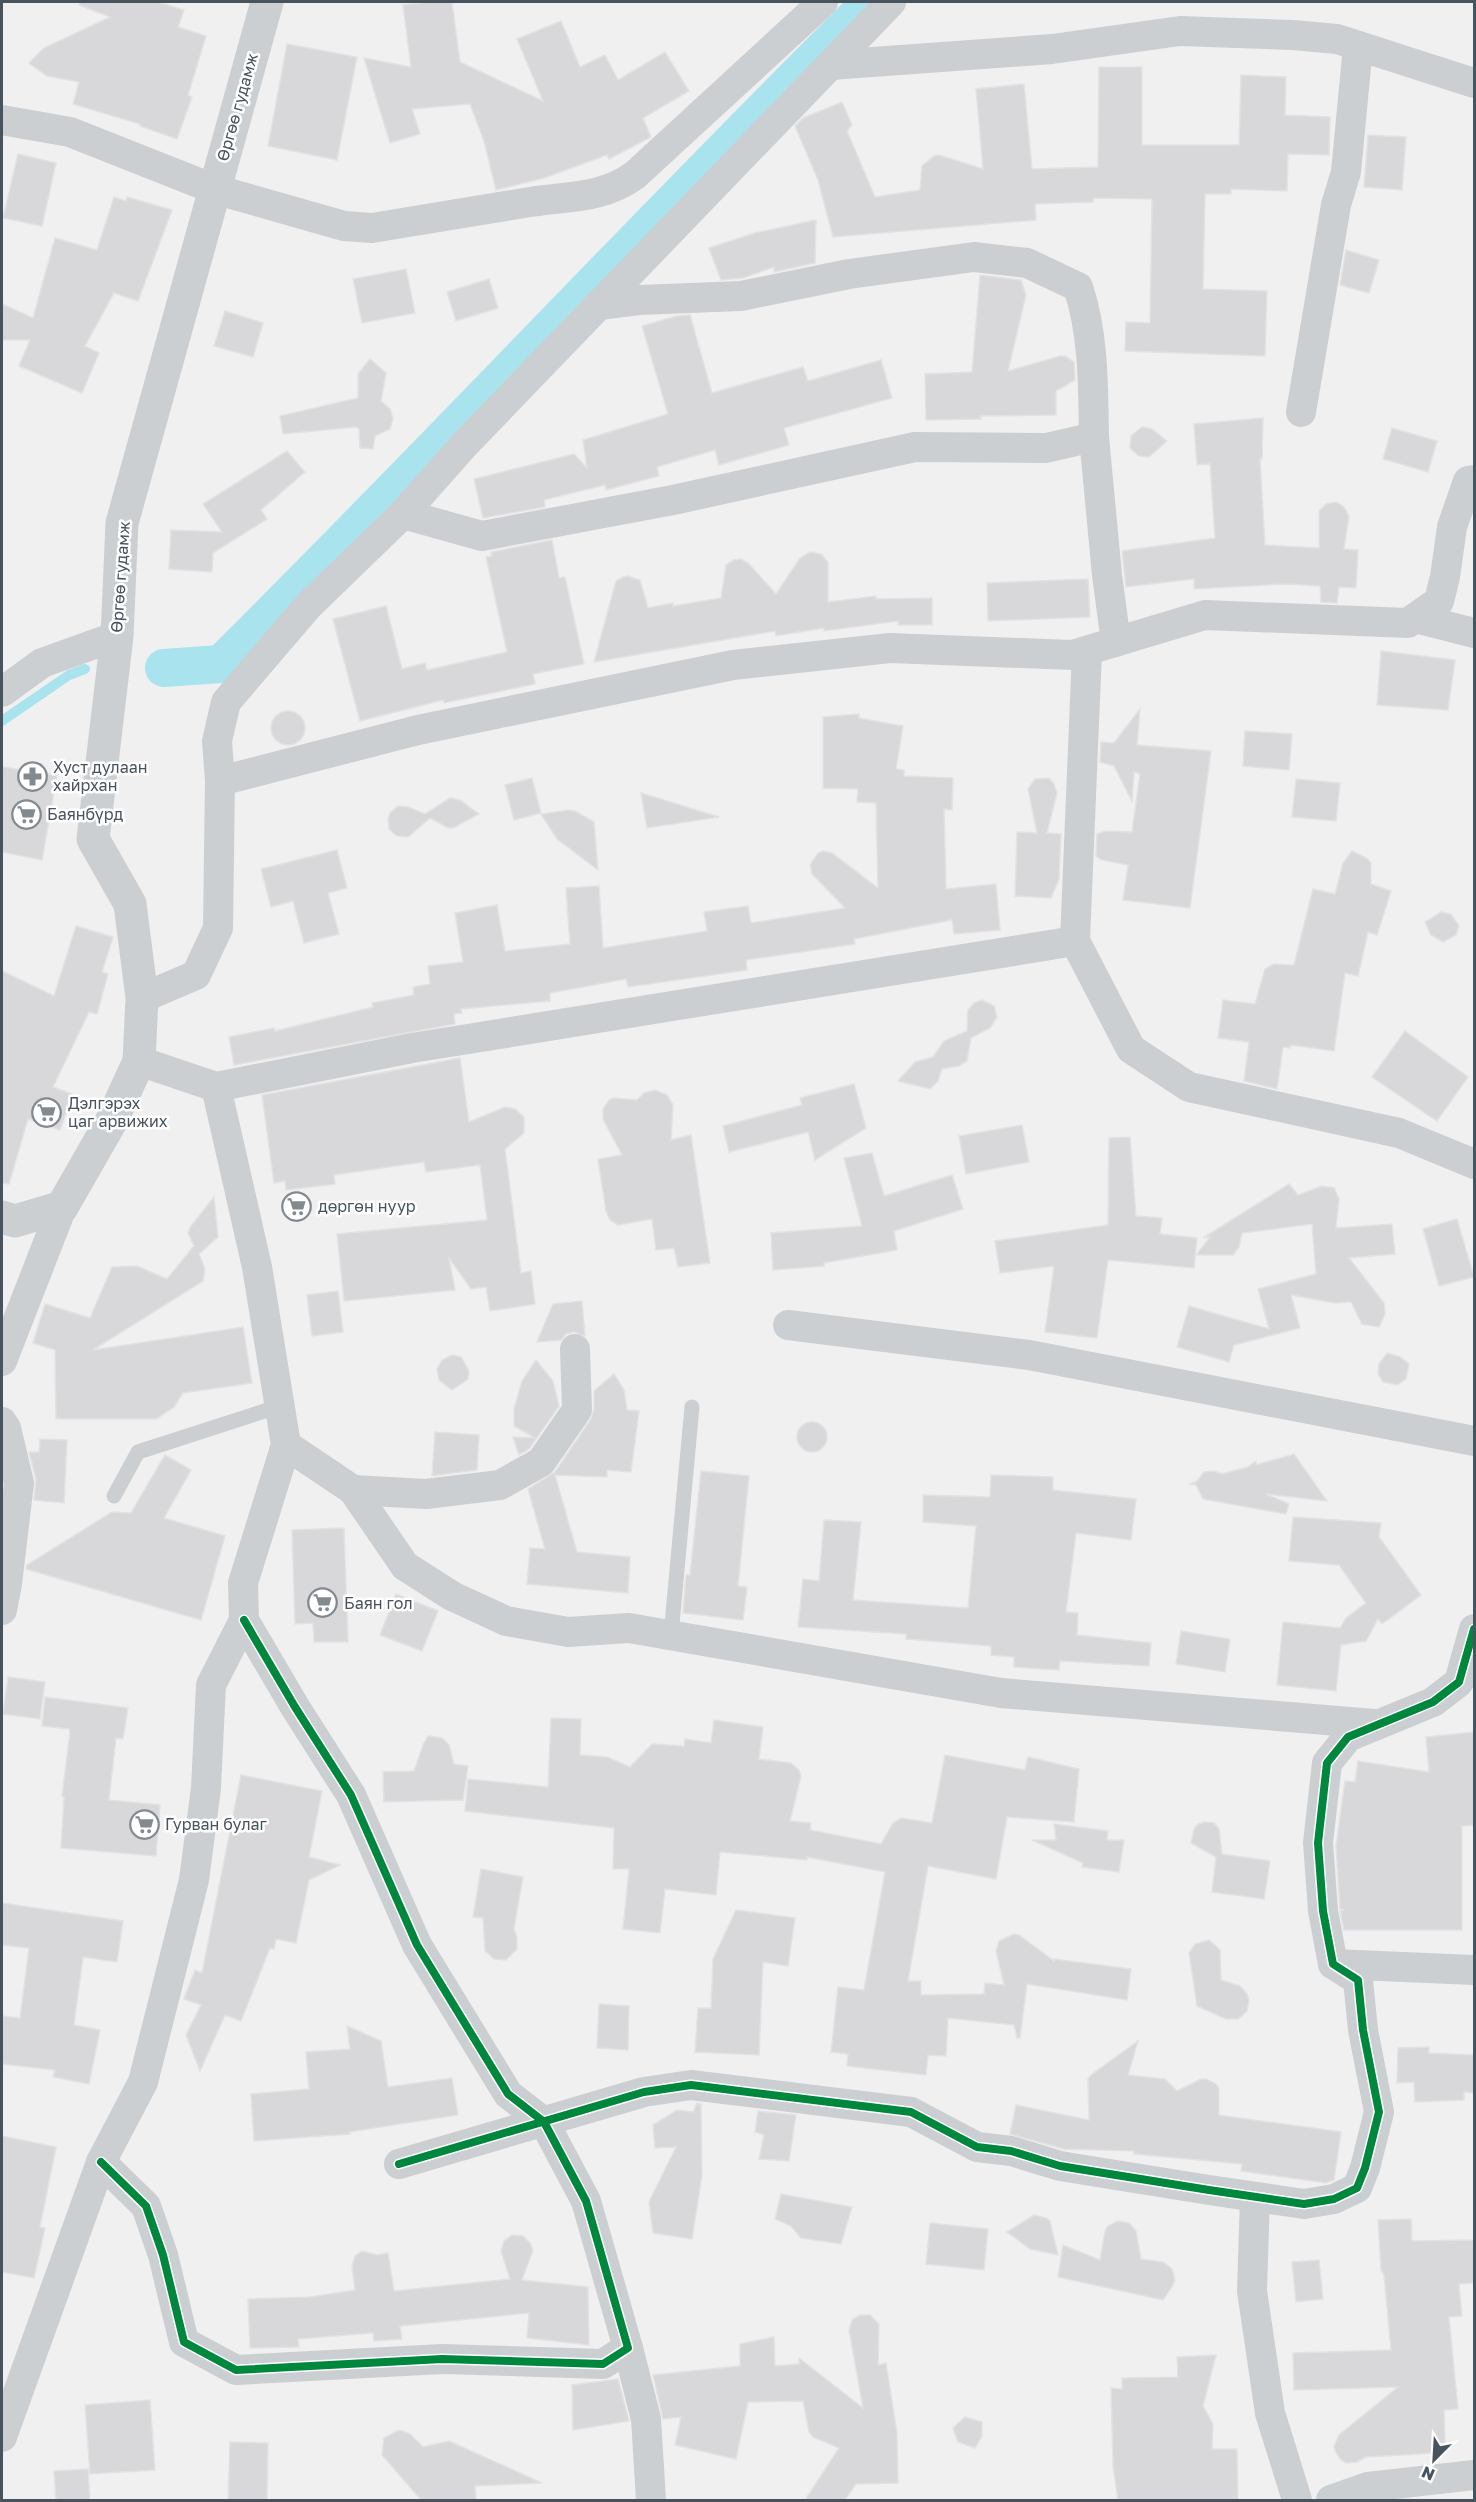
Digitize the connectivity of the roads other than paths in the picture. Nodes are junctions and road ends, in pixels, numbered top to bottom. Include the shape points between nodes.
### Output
1 (267, 2) edge
2 (823, 2) edge
3 (891, 2) edge
4 (1358, 46) junction
5 (831, 65) junction
6 (1474, 83) edge
7 (2, 120) edge
8 (214, 189) junction
9 (599, 304) junction
10 (1301, 412) dead end
11 (1094, 437) junction
12 (1474, 480) edge
13 (403, 514) junction
14 (1415, 618) junction
15 (1474, 633) edge
16 (117, 636) junction
17 (1116, 642) junction
18 (1087, 651) junction
19 (2, 692) edge
20 (220, 781) junction
21 (1075, 941) junction
22 (142, 998) junction
23 (139, 1061) junction
24 (216, 1087) junction
25 (1474, 1164) edge
26 (63, 1207) junction
27 (2, 1217) edge
28 (788, 1325) dead end
29 (575, 1349) dead end
30 (2, 1361) edge
31 (280, 1406) junction
32 (692, 1407) dead end
33 (2, 1422) edge
34 (1474, 1441) edge
35 (286, 1445) junction
36 (353, 1490) junction
37 (114, 1496) dead end
38 (2, 1610) edge
39 (244, 1620) junction
40 (1474, 1629) edge
41 (671, 1635) junction
42 (1381, 1724) junction
43 (1333, 1964) junction
44 (1474, 1970) edge
45 (544, 2122) junction
46 (101, 2162) junction
47 (399, 2164) dead end
48 (1255, 2197) junction
49 (628, 2348) junction
50 (2, 2437) edge
51 (1474, 2475) edge
52 (651, 2500) edge
53 (1297, 2500) edge
54 (1331, 2500) edge

1 - 8 street, Өргөө гудамж
2 - 8 street via 635,176 600,194 372,228 344,226
3 - 5 street
4 - 5 street via 1337,39 1293,34 1180,31 1052,49
4 - 6 street
4 - 10 street via 1346,172 1336,205
5 - 9 street
7 - 8 street via 70,132
8 - 16 street, Өргөө гудамж via 122,523
9 - 11 street via 741,296 849,274 974,257 1027,263 1078,287 1093,367
9 - 13 street
11 - 13 street via 1046,448 915,447 673,500 482,536
11 - 17 street
12 - 14 street via 1468,481 1452,527 1439,601
13 - 20 street via 308,606 226,702 217,741
14 - 15 street
14 - 17 street via 1408,623 1205,615
16 - 19 street via 42,663
16 - 22 street, Өргөө гудамж via 93,839 130,904
17 - 18 street
18 - 20 street via 1072,655 890,648 734,665 418,730
18 - 21 street
20 - 22 street via 218,928 196,975
21 - 24 street via 412,1048
21 - 25 street via 1131,1049 1189,1087 1399,1133
22 - 23 street, Өргөө гудамж
23 - 24 street
23 - 26 street, Өргөө гудамж via 113,1118
24 - 31 street via 257,1267
26 - 27 street via 15,1221
26 - 30 street
28 - 34 street via 1029,1355
29 - 36 street via 577,1410 541,1462 500,1485 426,1494
31 - 35 street
31 - 37 lane via 138,1452
32 - 41 lane
33 - 38 street via 19,1483
35 - 36 street
35 - 39 street via 243,1583
36 - 41 street via 405,1566 452,1596 506,1620 568,1632 629,1628
39 - 45 street via 351,1795 423,1955 508,2094
39 - 46 street via 211,1685 206,1788 194,1881 143,2082
40 - 42 street via 1459,1682 1433,1702
41 - 42 street via 1001,1693
42 - 43 street via 1348,1737 1327,1762 1318,1843 1323,1911
43 - 44 street
43 - 48 street via 1358,1980 1379,2112 1365,2168 1358,2188 1334,2199 1304,2204
45 - 47 street
45 - 48 street via 644,2092 691,2085 736,2089 911,2112 977,2147 1011,2151 1060,2166
45 - 49 street via 586,2201
46 - 49 street via 146,2206 163,2255 184,2342 236,2370 442,2358 603,2364
46 - 50 street
48 - 53 street via 1254,2302 1270,2413
49 - 52 street via 646,2419
51 - 54 street via 1368,2487

